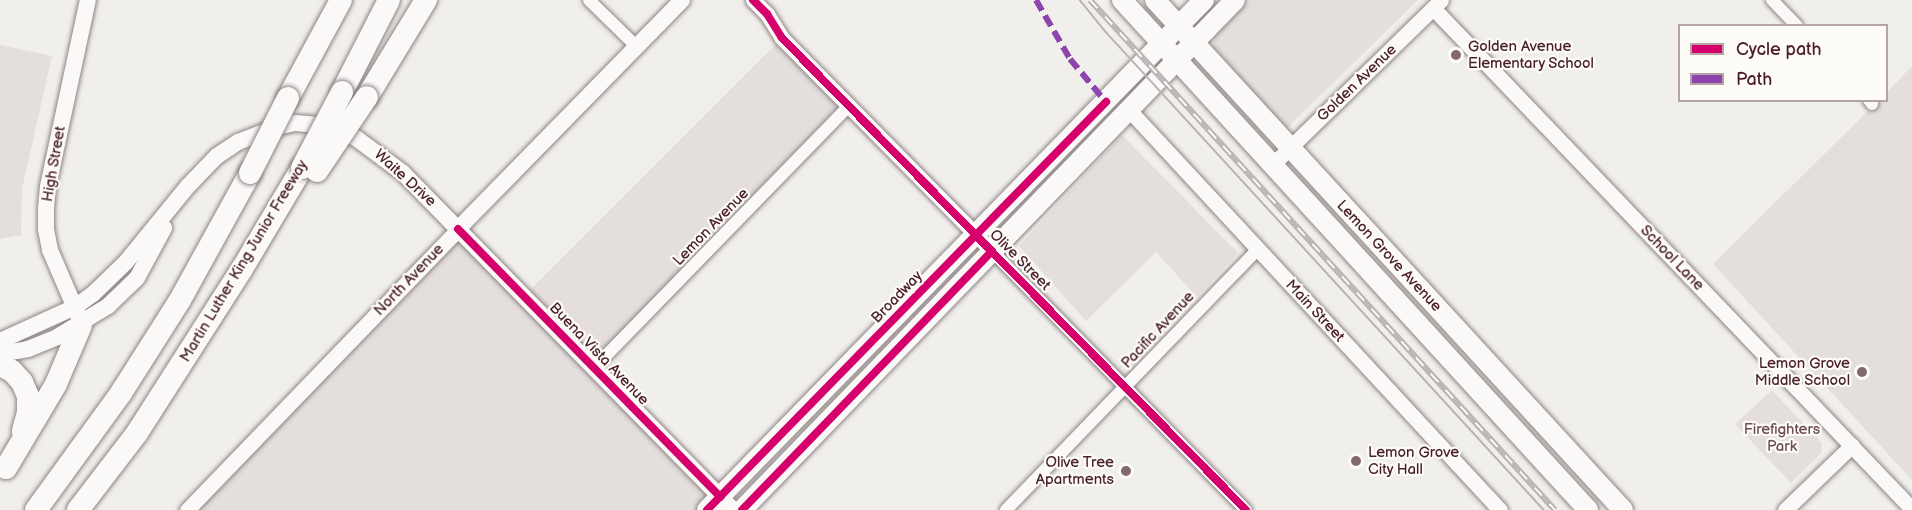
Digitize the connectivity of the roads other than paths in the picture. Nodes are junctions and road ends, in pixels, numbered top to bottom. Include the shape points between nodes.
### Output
1 (88, 0) edge
2 (326, 0) edge
3 (341, 0) edge
4 (389, 0) edge
5 (426, 0) edge
6 (589, 0) edge
7 (682, 0) edge
8 (753, 0) edge
9 (1122, 0) edge
10 (1155, 0) edge
11 (1204, 0) edge
12 (1235, 0) edge
13 (1772, 0) edge
14 (1437, 4) edge
15 (1795, 24) edge
16 (1178, 27) junction
17 (1162, 44) junction
18 (1194, 44) junction
19 (638, 47) junction
20 (1177, 61) junction
21 (288, 98) junction
22 (849, 106) junction
23 (1130, 111) junction
24 (1289, 148) junction
25 (1272, 165) junction
26 (309, 170) junction
27 (458, 229) junction
28 (976, 235) junction
29 (1258, 249) junction
30 (992, 251) junction
31 (78, 316) junction
32 (0, 341) edge
33 (0, 354) edge
34 (0, 365) edge
35 (594, 368) junction
36 (1125, 387) junction
37 (1852, 445) junction
38 (3, 473) edge
39 (720, 506) edge
40 (1912, 509) edge
41 (36, 510) edge
42 (78, 510) edge
43 (187, 510) edge
44 (742, 510) edge
45 (1006, 510) edge
46 (1246, 510) edge
47 (1500, 510) edge
48 (1588, 510) edge
49 (1623, 510) edge
50 (1785, 510) edge

1 - 31 main road, High Street via 46,209 50,250
2 - 21 highway
3 - 21 highway
4 - 26 highway, Martin Luther King Junior Freeway, bridge via 342,92
5 - 26 highway, bridge via 367,97
6 - 19 street
7 - 19 main road, North Avenue
8 - 22 street, Olive Street via 782,38
9 - 17 main road, Lemon Grove Avenue
10 - 16 main road, Lemon Grove Avenue
11 - 16 main road, Broadway
12 - 18 main road
13 - 15 street
14 - 24 street, Golden Avenue
14 - 37 street, School Lane
16 - 17 main road, Broadway
16 - 18 main road, Lemon Grove Avenue
17 - 20 main road, Lemon Grove Avenue
17 - 28 main road, Broadway
18 - 20 main road
18 - 24 main road, Lemon Grove Avenue
19 - 27 main road, North Avenue
20 - 23 main road
20 - 25 main road, Lemon Grove Avenue
21 - 41 highway, bridge via 174,309 121,393
22 - 28 street, Olive Street
22 - 35 street, Lemon Avenue
23 - 29 street, Main Street
23 - 30 main road
24 - 25 street, Golden Avenue
24 - 49 main road, Lemon Grove Avenue
25 - 48 main road, Lemon Grove Avenue
26 - 42 highway, Martin Luther King Junior Freeway via 279,207 137,433
27 - 31 main road, Waite Drive via 388,160 356,138 316,125 295,123 238,142 217,156 188,186 137,278 124,294
27 - 35 main road, Buena Vista Avenue
27 - 43 street, North Avenue
28 - 30 street, Olive Street
28 - 39 main road, Broadway
29 - 36 street, Pacific Avenue
29 - 47 street, Main Street
30 - 36 street, Olive Street
30 - 44 main road
31 - 32 main road, Waite Drive
31 - 33 main road, Waite Drive via 28,349
31 - 38 highway via 56,384
34 - 38 highway via 22,382 28,396 22,432
35 - 39 main road, Buena Vista Avenue
36 - 45 street, Pacific Avenue
36 - 46 street, Olive Street
37 - 40 street, School Lane
37 - 50 street

